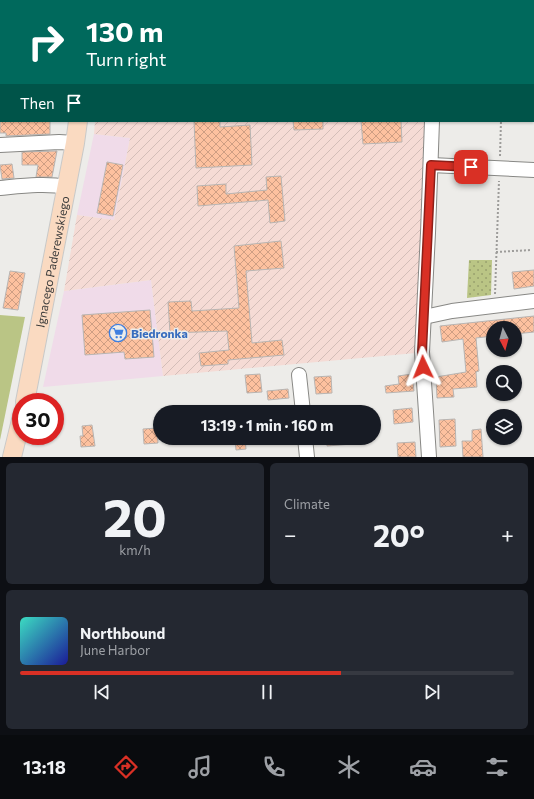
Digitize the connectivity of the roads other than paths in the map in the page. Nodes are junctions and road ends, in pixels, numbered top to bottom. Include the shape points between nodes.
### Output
1 (78, 122) edge
2 (432, 122) edge
3 (75, 143) junction
4 (0, 145) edge
5 (431, 165) junction
6 (534, 170) edge
7 (67, 187) junction
8 (0, 188) edge
9 (534, 301) edge
10 (424, 317) junction
11 (299, 375) dead end
12 (27, 393) edge
13 (302, 405) edge
14 (15, 445) edge
15 (306, 445) edge
16 (12, 457) edge
17 (307, 457) edge
18 (429, 457) edge

1 - 3 main road, Ignacego Paderewskiego
2 - 5 street
3 - 4 street
3 - 7 main road, Ignacego Paderewskiego
5 - 6 street
5 - 10 street
7 - 8 street via 44,185
7 - 12 main road, Ignacego Paderewskiego
9 - 10 street
10 - 18 street via 422,352
11 - 13 street
14 - 16 main road
15 - 17 street

